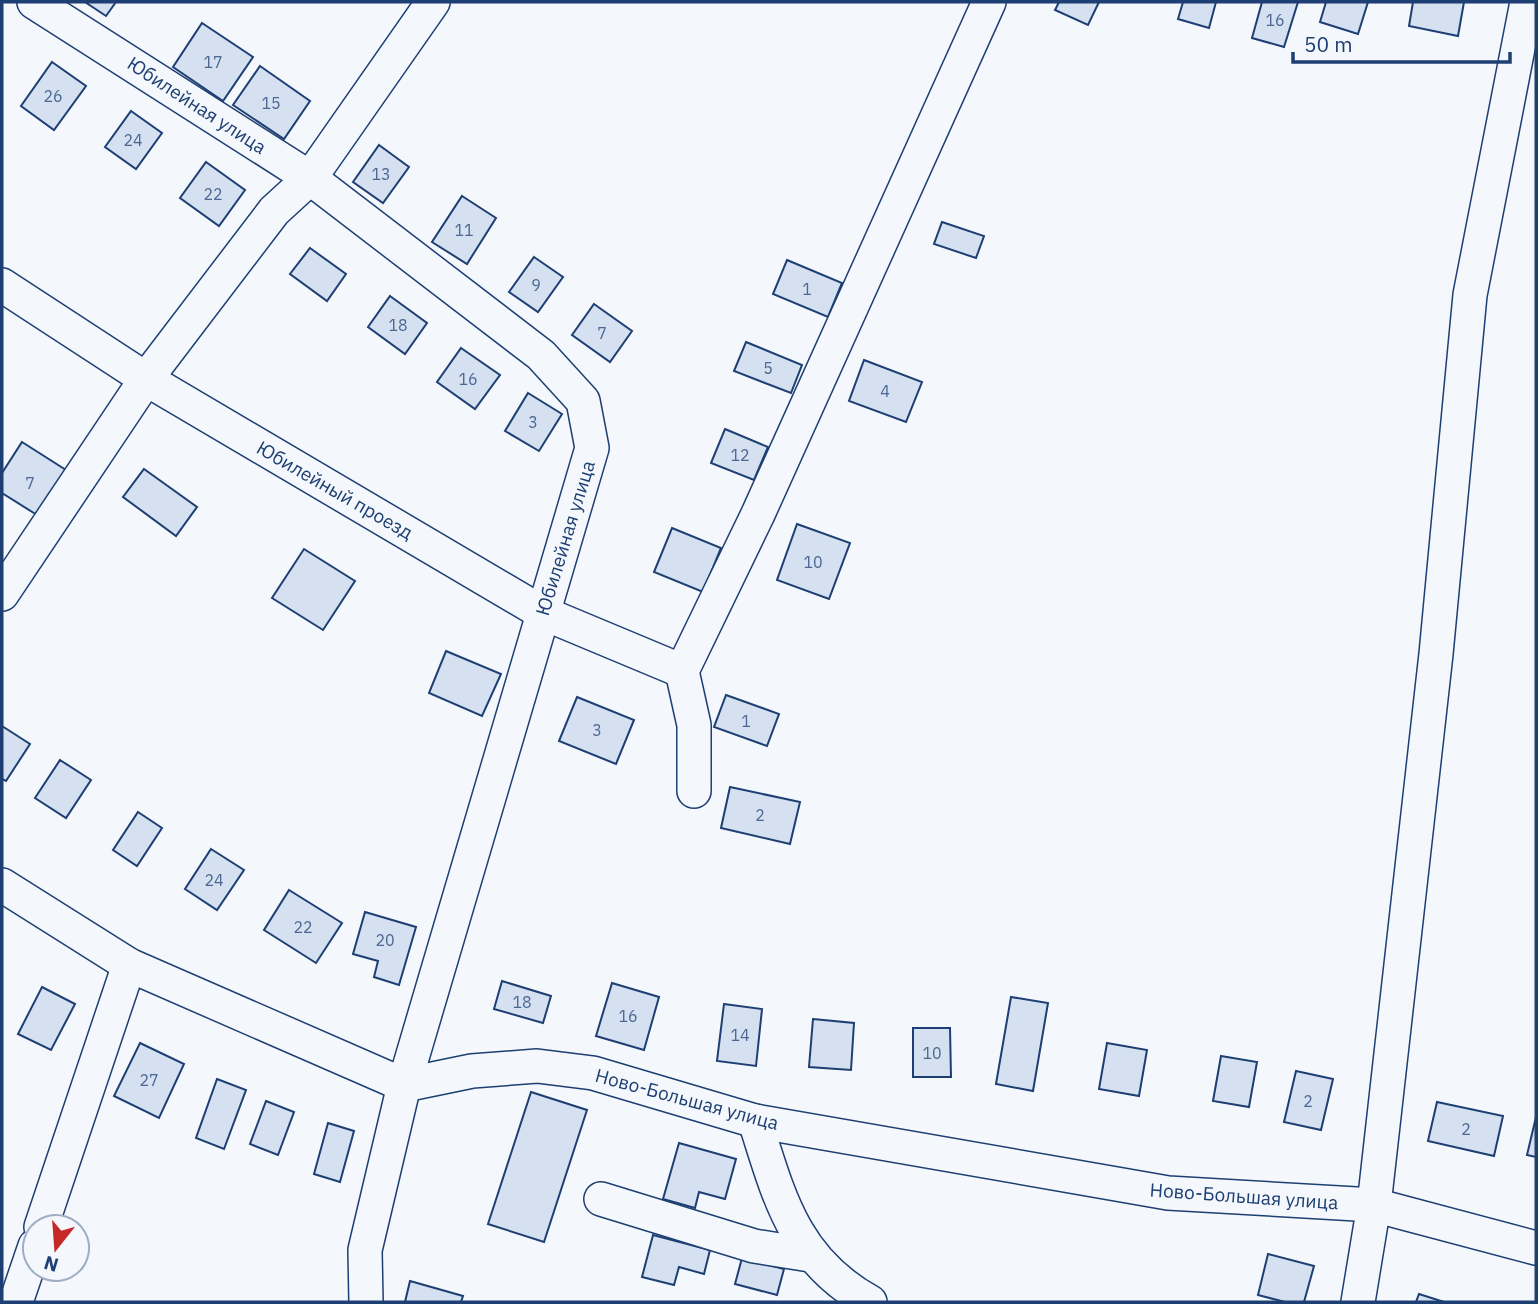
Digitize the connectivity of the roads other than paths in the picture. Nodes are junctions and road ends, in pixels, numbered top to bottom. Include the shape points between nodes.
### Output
1 (34, 2) edge
2 (433, 2) edge
3 (989, 2) edge
4 (1527, 2) edge
5 (310, 178) junction
6 (2, 285) edge
7 (146, 379) junction
8 (2, 594) edge
9 (543, 613) junction
10 (682, 671) junction
11 (694, 791) dead end
12 (2, 885) edge
13 (129, 965) junction
14 (404, 1085) junction
15 (755, 1121) junction
16 (601, 1199) dead end
17 (1374, 1205) junction
18 (46, 1213) edge
19 (1536, 1248) edge
20 (810, 1255) junction
21 (22, 1283) edge
22 (861, 1300) edge
23 (16, 1302) edge
24 (366, 1302) edge
25 (1357, 1302) edge

1 - 5 street, Юбилейная улица
2 - 5 street
3 - 10 street via 758,514
4 - 17 street via 1470,295 1435,667
5 - 7 street via 274,211
5 - 9 street, Юбилейная улица via 541,355 583,401 592,448
6 - 7 street, Юбилейный проезд
7 - 8 street
7 - 9 street, Юбилейный проезд
9 - 10 street, Юбилейный проезд
9 - 14 street, Юбилейная улица
10 - 11 street via 694,725
12 - 13 street
13 - 14 street
13 - 18 street
14 - 15 street, Ново-Большая улица via 472,1071 537,1066 593,1073
14 - 24 street, Юбилейная улица via 365,1250
15 - 17 street, Ново-Большая улица via 1168,1193
15 - 20 street via 782,1207
16 - 20 street via 754,1246
17 - 19 street, Ново-Большая улица
17 - 25 street
20 - 22 street
21 - 23 street

